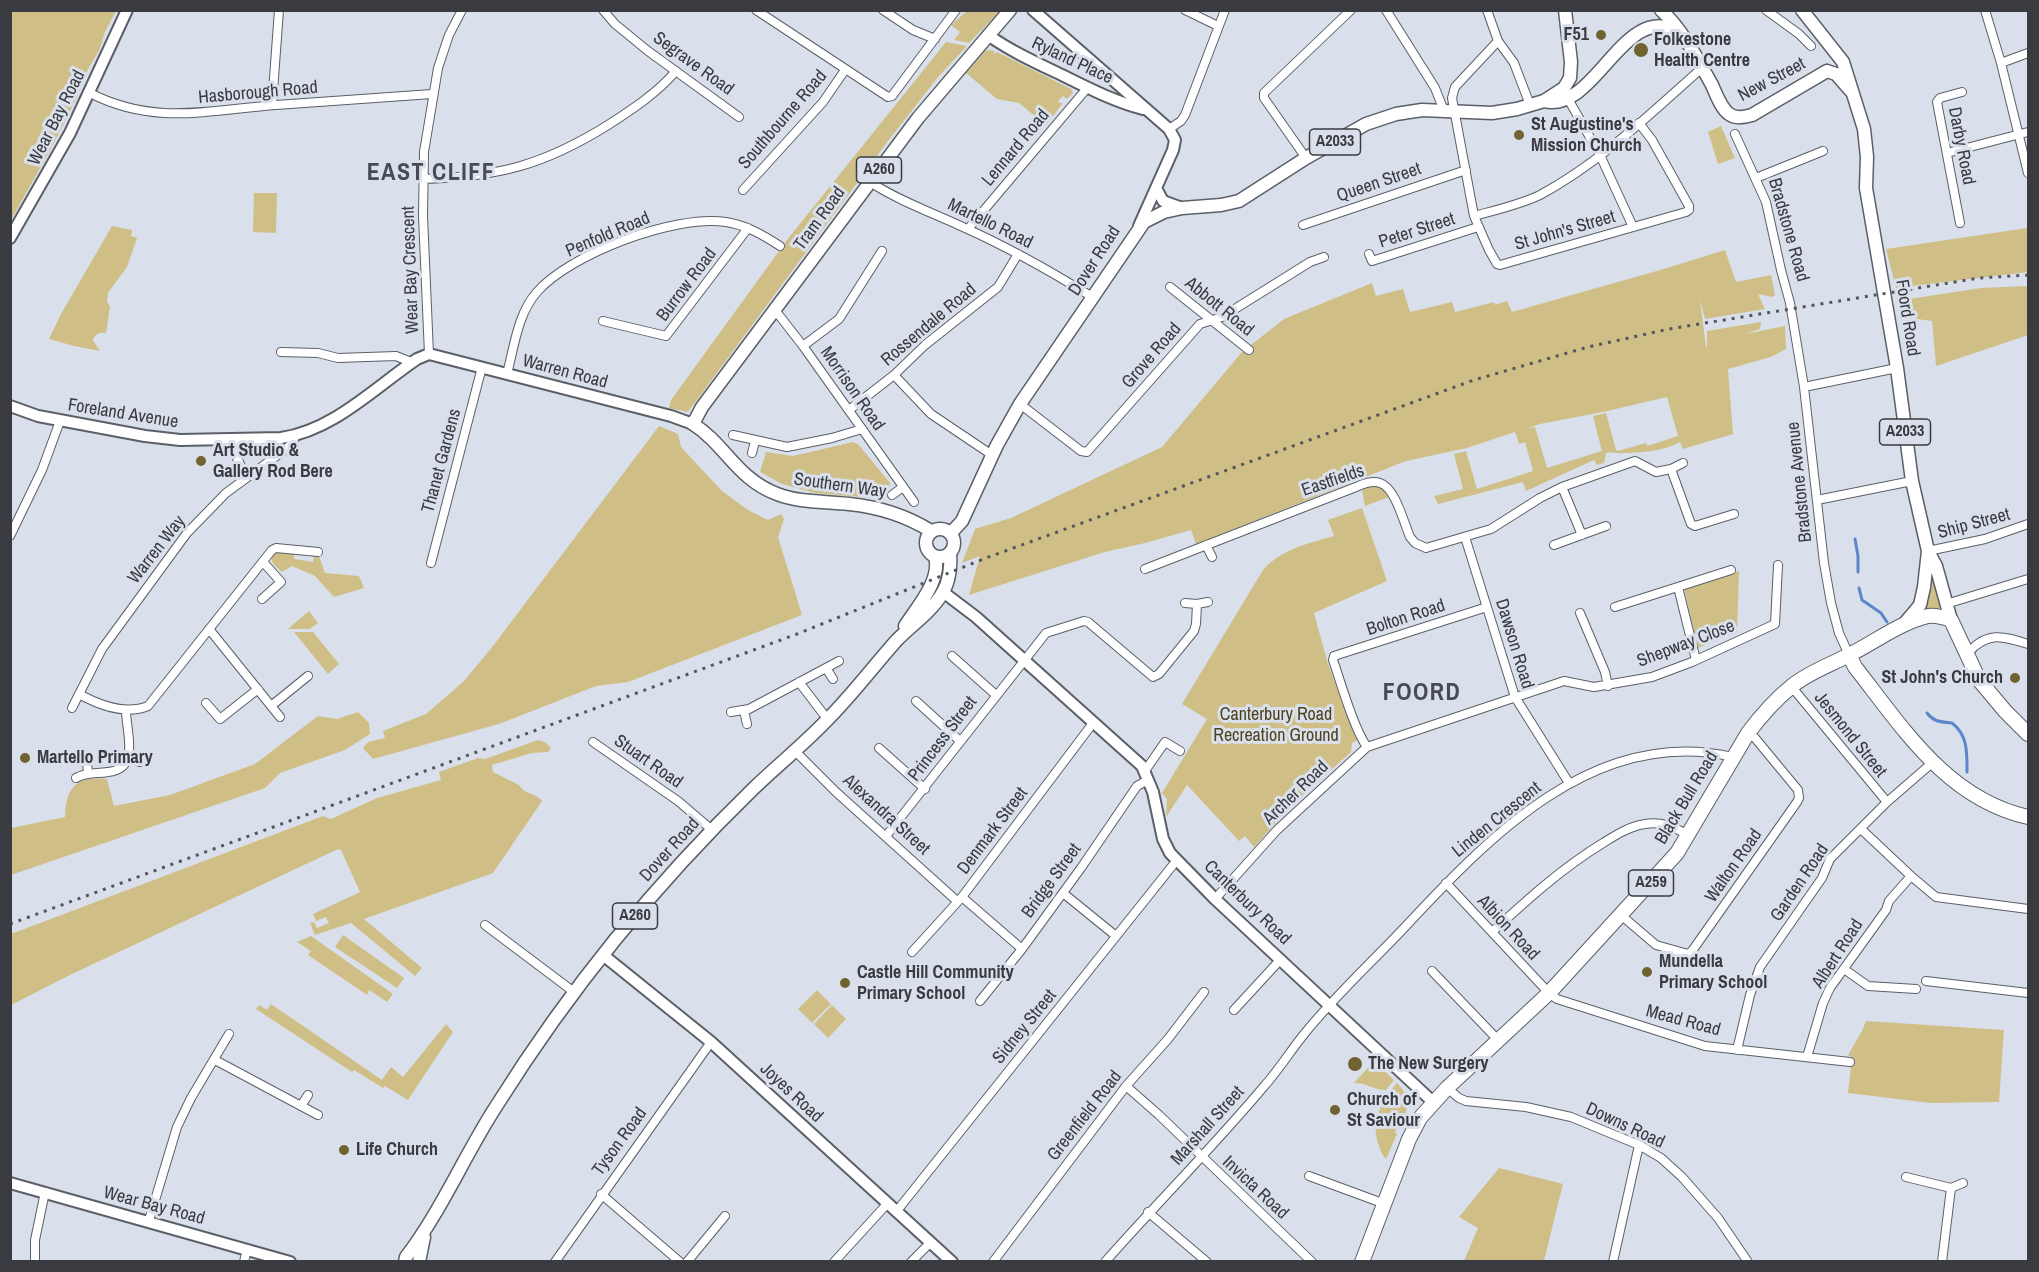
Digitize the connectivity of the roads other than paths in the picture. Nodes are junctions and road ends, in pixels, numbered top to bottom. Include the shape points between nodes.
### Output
1 (127, 10) edge
2 (279, 10) edge
3 (462, 10) edge
4 (603, 10) edge
5 (756, 10) edge
6 (883, 10) edge
7 (956, 10) edge
8 (1010, 10) edge
9 (1033, 10) edge
10 (1185, 10) edge
11 (1225, 10) edge
12 (1351, 10) edge
13 (1386, 10) edge
14 (1487, 10) edge
15 (1565, 10) edge
16 (1661, 10) edge
17 (1766, 10) edge
18 (1802, 10) edge
19 (1985, 10) edge
20 (1218, 26) junction
21 (1679, 33) junction
22 (988, 35) junction
23 (935, 39) junction
24 (1498, 41) junction
25 (1811, 46) dead end
26 (1830, 47) junction
27 (2028, 53) edge
28 (2001, 63) junction
29 (1702, 68) junction
30 (845, 70) junction
31 (676, 71) junction
32 (1827, 71) junction
33 (1111, 79) junction
34 (1088, 87) junction
35 (1851, 91) junction
36 (1962, 92) dead end
37 (90, 93) junction
38 (1100, 93) junction
39 (432, 94) junction
40 (1567, 98) junction
41 (1544, 101) junction
42 (272, 105) junction
43 (1530, 105) junction
44 (1146, 110) junction
45 (1449, 112) junction
46 (739, 117) dead end
47 (1639, 123) junction
48 (1169, 129) junction
49 (2028, 132) edge
50 (1735, 134) dead end
51 (2020, 136) junction
52 (1823, 152) dead end
53 (1947, 153) junction
54 (1600, 155) junction
55 (1306, 158) junction
56 (1466, 170) junction
57 (2028, 173) edge
58 (1756, 178) junction
59 (423, 179) junction
60 (870, 182) junction
61 (1156, 188) junction
62 (743, 190) dead end
63 (1182, 208) junction
64 (1474, 216) junction
65 (1960, 223) dead end
66 (1303, 225) dead end
67 (1139, 226) junction
68 (1478, 227) junction
69 (1633, 227) junction
70 (748, 228) junction
71 (968, 229) junction
72 (10, 238) edge
73 (780, 246) dead end
74 (882, 251) dead end
75 (1018, 254) junction
76 (1369, 254) dead end
77 (1324, 257) dead end
78 (1170, 286) dead end
79 (1094, 298) junction
80 (1790, 303) joint
81 (775, 310) junction
82 (1210, 320) junction
83 (603, 321) dead end
84 (803, 346) junction
85 (1249, 350) dead end
86 (281, 352) dead end
87 (429, 354) junction
88 (411, 362) junction
89 (482, 367) junction
90 (1897, 368) junction
91 (507, 374) junction
92 (894, 375) junction
93 (1804, 387) junction
94 (710, 398) junction
95 (1020, 404) junction
96 (10, 406) edge
97 (849, 410) junction
98 (60, 421) junction
99 (693, 424) junction
100 (862, 429) junction
101 (733, 435) dead end
102 (296, 436) junction
103 (708, 436) junction
104 (232, 440) junction
105 (755, 441) junction
106 (752, 453) dead end
107 (993, 455) junction
108 (1683, 463) dead end
109 (1671, 469) junction
110 (246, 477) junction
111 (1912, 481) junction
112 (903, 487) junction
113 (1562, 487) junction
114 (892, 495) dead end
115 (1816, 500) junction
116 (914, 502) dead end
117 (1734, 514) dead end
118 (2028, 524) edge
119 (1606, 526) dead end
120 (931, 531) junction
121 (951, 532) junction
122 (1582, 535) junction
123 (10, 536) edge
124 (1465, 537) junction
125 (1206, 545) junction
126 (1554, 545) dead end
127 (1928, 551) junction
128 (318, 552) dead end
129 (950, 553) junction
130 (935, 556) junction
131 (1212, 558) dead end
132 (263, 562) junction
133 (431, 563) dead end
134 (1778, 565) dead end
135 (1145, 569) dead end
136 (1731, 570) dead end
137 (2028, 579) edge
138 (1678, 587) junction
139 (943, 592) junction
140 (262, 599) dead end
141 (1208, 602) dead end
142 (1185, 603) dead end
143 (1197, 604) junction
144 (1946, 604) junction
145 (1487, 607) junction
146 (1615, 607) dead end
147 (1580, 613) dead end
148 (1951, 620) junction
149 (1904, 624) junction
150 (209, 629) junction
151 (897, 640) junction
152 (2028, 644) edge
153 (1968, 654) junction
154 (952, 656) dead end
155 (1849, 656) junction
156 (1023, 660) junction
157 (1696, 660) junction
158 (839, 661) dead end
159 (826, 668) junction
160 (308, 676) dead end
161 (833, 679) dead end
162 (799, 682) junction
163 (1608, 686) junction
164 (1791, 686) junction
165 (258, 689) junction
166 (80, 694) junction
167 (996, 695) junction
168 (1515, 697) junction
169 (916, 701) dead end
170 (206, 703) dead end
171 (272, 706) junction
172 (72, 708) dead end
173 (126, 710) junction
174 (744, 711) junction
175 (731, 712) dead end
176 (280, 717) dead end
177 (828, 720) junction
178 (1093, 723) junction
179 (747, 724) dead end
180 (1748, 733) junction
181 (2028, 734) edge
182 (960, 741) junction
183 (593, 742) dead end
184 (1367, 747) junction
185 (879, 748) dead end
186 (1180, 750) dead end
187 (795, 751) junction
188 (1732, 757) junction
189 (129, 758) junction
190 (140, 762) dead end
191 (87, 763) dead end
192 (1932, 763) junction
193 (88, 773) junction
194 (1146, 775) junction
195 (76, 778) dead end
196 (1569, 783) junction
197 (925, 789) junction
198 (1887, 802) junction
199 (2028, 817) edge
200 (712, 830) junction
201 (1860, 830) junction
202 (1688, 835) junction
203 (886, 836) junction
204 (1177, 860) junction
205 (1911, 876) junction
206 (1446, 883) junction
207 (1063, 893) junction
208 (959, 899) junction
209 (1215, 899) junction
210 (2028, 909) edge
211 (1622, 916) junction
212 (485, 926) dead end
213 (1492, 932) junction
214 (1116, 936) junction
215 (1022, 949) junction
216 (912, 952) dead end
217 (603, 955) junction
218 (1280, 960) junction
219 (1844, 969) junction
220 (1432, 971) dead end
221 (1926, 981) dead end
222 (1916, 989) dead end
223 (574, 992) junction
224 (1204, 992) dead end
225 (1549, 993) junction
226 (2028, 993) edge
227 (980, 1001) dead end
228 (1329, 1006) junction
229 (1234, 1010) dead end
230 (229, 1034) dead end
231 (1500, 1041) junction
232 (711, 1042) junction
233 (1737, 1050) junction
234 (1807, 1057) junction
235 (215, 1060) junction
236 (1850, 1062) dead end
237 (1126, 1086) junction
238 (1447, 1088) junction
239 (308, 1095) dead end
240 (1432, 1102) junction
241 (301, 1106) junction
242 (318, 1115) dead end
243 (1639, 1145) junction
244 (1201, 1157) junction
245 (1309, 1176) dead end
246 (1906, 1177) dead end
247 (10, 1183) edge
248 (1963, 1183) dead end
249 (1951, 1188) junction
250 (45, 1192) junction
251 (601, 1194) junction
252 (887, 1204) junction
253 (1385, 1204) junction
254 (896, 1212) junction
255 (1148, 1212) junction
256 (725, 1216) dead end
257 (149, 1220) junction
258 (425, 1232) junction
259 (932, 1242) junction
260 (247, 1249) junction
261 (35, 1262) edge
262 (244, 1262) edge
263 (290, 1262) edge
264 (405, 1262) edge
265 (418, 1262) edge
266 (555, 1262) edge
267 (680, 1262) edge
268 (687, 1262) edge
269 (834, 1262) edge
270 (911, 1262) edge
271 (952, 1262) edge
272 (993, 1262) edge
273 (1105, 1262) edge
274 (1207, 1262) edge
275 (1312, 1262) edge
276 (1362, 1262) edge
277 (1613, 1262) edge
278 (1748, 1262) edge
279 (1942, 1262) edge

1 - 37 street, Wear Bay Road
2 - 42 street
3 - 39 street, Wear Bay Crescent via 443,52
4 - 31 street, Segrave Road via 615,24
5 - 30 street
6 - 23 street
7 - 23 street
8 - 22 main road, Tram Road / A260
9 - 33 street
10 - 20 street
11 - 20 street
12 - 55 street via 1264,93
13 - 45 street
14 - 24 street
15 - 41 main road, A2033 via 1570,78 1564,88
16 - 21 main road
17 - 25 street
18 - 26 main road, Foord Road
19 - 28 street
20 - 48 street via 1185,115
21 - 29 main road
21 - 40 main road via 1663,24 1642,26 1586,84
22 - 34 street, Ryland Place
22 - 60 main road, Tram Road / A260
23 - 30 street via 892,96 883,95
24 - 43 street via 1515,63
24 - 45 street via 1455,87
26 - 32 main road
26 - 35 main road, Foord Road via 1843,62
27 - 28 street
28 - 51 street
29 - 32 main road, New Street via 1724,109 1738,117 1752,115
29 - 47 street
30 - 62 street, Southbourne Road via 823,102
31 - 46 street, Segrave Road
31 - 59 street via 658,91 628,113 543,159 489,174
32 - 35 main road via 1836,74
33 - 38 street
33 - 44 street
34 - 38 street, Ryland Place
34 - 71 street, Lennard Road
35 - 90 main road, Foord Road / A2033 via 1864,129 1866,188
36 - 53 street, Darby Road via 1937,102
37 - 42 street, Hasborough Road via 136,110 170,114
37 - 72 street, Wear Bay Road
38 - 44 street, Ryland Place
39 - 42 street, Hasborough Road
39 - 59 street, Wear Bay Crescent
40 - 41 main road, A2033 via 1556,103
40 - 54 street
41 - 43 main road, Dover Road / A2033
43 - 45 main road, Dover Road / A2033 via 1492,113
44 - 48 street
45 - 55 main road, Dover Road / A2033 via 1408,111 1382,118
45 - 56 street, St John's Street
47 - 54 street
47 - 69 street, St John's Street via 1689,210
48 - 61 street via 1175,144
49 - 51 street
50 - 58 street, Bradstone Road
51 - 53 street
51 - 57 street
52 - 58 street
53 - 65 street, Darby Road
54 - 64 street via 1540,195
54 - 69 street
55 - 63 main road, Dover Road / A2033 via 1239,201
56 - 64 street, St John's Street
56 - 66 street, Queen Street
58 - 80 street, Bradstone Road via 1770,218
59 - 87 street, Wear Bay Crescent
60 - 71 street, Martello Road
60 - 81 main road, Tram Road / A260
61 - 63 street via 1163,201
61 - 67 street
63 - 67 main road, Dover Road / A2033 via 1155,216
64 - 68 street, St John's Street
67 - 79 main road, Dover Road
68 - 69 street, St John's Street via 1500,265
68 - 76 street, Peter Street via 1372,261
70 - 73 street, Penfold Road
70 - 83 street, Burrow Road via 666,336
70 - 91 street, Penfold Road via 715,221 680,224 621,242 565,269 528,304
71 - 75 street, Martello Road
74 - 84 street via 839,319
75 - 79 street, Martello Road
75 - 92 street, Rossendale Road via 998,287
77 - 82 street, Grove Road via 1222,317
78 - 82 street, Abbott Road
79 - 95 main road, Dover Road
80 - 93 street, Bradstone Avenue
81 - 84 street, Morrison Road
81 - 94 main road, Tram Road / A260
82 - 85 street, Abbott Road
82 - 95 street, Grove Road via 1200,324 1087,452
84 - 97 street, Morrison Road
86 - 88 street via 338,358 396,356
87 - 88 street, Foreland Avenue
87 - 89 street, Warren Road
88 - 102 street, Foreland Avenue via 333,419
89 - 91 street, Warren Road
89 - 133 street, Thanet Gardens
90 - 93 street
90 - 111 main road, Foord Road / A2033
91 - 99 street, Warren Road
92 - 97 street, Rossendale Road
92 - 107 street via 931,414
93 - 115 street, Bradstone Avenue
94 - 99 main road, Tram Road / A260
94 - 103 main road
95 - 107 main road, Dover Road
96 - 98 street, Foreland Avenue
97 - 100 street, Morrison Road
98 - 104 street, Foreland Avenue via 180,440
98 - 123 street via 42,470
99 - 103 main road, Southern Way
100 - 105 street via 787,447
100 - 112 street, Morrison Road
101 - 105 street
102 - 104 street, Foreland Avenue
102 - 110 street, Warren Way via 286,449
103 - 120 main road, Southern Way via 744,474 776,494 796,500 887,510
104 - 110 street
105 - 106 street
107 - 121 main road, Dover Road via 967,512
108 - 109 street
109 - 113 street, Eastfields via 1656,472 1629,461
109 - 117 street via 1691,524
110 - 166 street, Warren Way via 205,513 171,553 102,650
111 - 115 street
111 - 127 main road, Foord Road / A2033
112 - 114 street
112 - 116 street, Morrison Road
113 - 122 street
113 - 124 street, Eastfields via 1497,526
115 - 155 street, Bradstone Avenue via 1831,603
118 - 127 street, Ship Street via 1985,539
119 - 122 street
120 - 121 main road via 939,528
120 - 130 main road via 926,545
121 - 129 main road via 955,540
122 - 126 street
124 - 125 street, Eastfields via 1426,548 1419,546 1410,537 1391,490 1376,482 1356,486
124 - 145 street, Dawson Road
125 - 131 street
125 - 135 street, Eastfields
127 - 144 main road, Foord Road / A2033
127 - 149 main road, Foord Road / A2033 via 1920,605
128 - 132 street via 276,548
129 - 130 main road
129 - 139 main road, Dover Road / A260 via 951,567
130 - 151 main road, Dover Road / A260 via 935,576
132 - 140 street via 281,582
132 - 150 street
134 - 157 street, Shepway Close via 1775,624
136 - 138 street
137 - 144 street
138 - 146 street
138 - 157 street
139 - 151 main road, Dover Road / A260
139 - 156 street
141 - 143 street
142 - 143 street
143 - 156 street, Princess Street via 1194,631 1153,677 1084,621 1046,633
144 - 148 main road, Foord Road / A2033
145 - 168 street, Dawson Road
145 - 184 street, Bolton Road via 1334,656
147 - 163 street
148 - 149 highway, Black Bull Road / A259 via 1930,616
148 - 153 highway
149 - 155 highway, Black Bull Road / A259
150 - 165 street
150 - 173 street via 151,702 143,708
151 - 177 main road, Dover Road / A260
152 - 153 street via 1993,637 1980,641
153 - 181 highway via 1982,684
154 - 167 street
155 - 164 highway, Black Bull Road / A259
155 - 192 highway
156 - 167 street, Princess Street
156 - 178 street
157 - 163 street, Shepway Close
158 - 159 street
159 - 161 street
159 - 162 street
160 - 171 street
162 - 174 street
162 - 177 street
163 - 168 street, Shepway Close via 1564,681
164 - 180 highway, Black Bull Road / A259
164 - 198 street, Jesmond Street
165 - 170 street via 220,719
165 - 171 street
166 - 172 street, Warren Way
166 - 173 street
167 - 182 street, Princess Street
168 - 184 street, Archer Road
168 - 196 street, Dawson Road
169 - 182 street
171 - 176 street
173 - 189 street
174 - 175 street
174 - 179 street
177 - 187 main road, Dover Road / A260
178 - 194 street
178 - 208 street, Denmark Street
180 - 188 highway, Black Bull Road / A259
180 - 211 street, Walton Road via 1798,790 1797,802 1688,954 1656,945
182 - 197 street, Princess Street
183 - 200 street, Stuart Road via 678,801
184 - 209 street, Archer Road via 1277,830
185 - 197 street
186 - 194 street, Bridge Street via 1165,742
187 - 200 main road, Dover Road / A260
187 - 203 street, Alexandra Street
188 - 196 street, Linden Crescent via 1650,754 1606,766
188 - 202 highway, Black Bull Road / A259
189 - 190 street
189 - 193 street via 123,767 112,772
191 - 193 street
192 - 198 street, Garden Road
192 - 199 highway via 1961,787 1995,807
193 - 195 street
194 - 204 street, Canterbury Road via 1163,839
194 - 207 street, Bridge Street
196 - 206 street, Linden Crescent via 1523,814
197 - 203 street, Princess Street
198 - 201 street, Garden Road
200 - 217 main road, Dover Road / A260
201 - 205 street
201 - 233 street, Garden Road via 1830,859 1822,878 1760,968
202 - 211 highway, Black Bull Road / A259
202 - 213 street via 1662,823 1644,824 1622,833 1551,879
203 - 208 street, Alexandra Street
204 - 209 street, Canterbury Road
204 - 214 street, Sidney Street
205 - 210 street via 1936,897
205 - 219 street, Albert Road via 1889,901
206 - 213 street, Albion Road
206 - 228 street, Linden Crescent
207 - 214 street
207 - 215 street, Bridge Street
208 - 215 street, Alexandra Street
208 - 216 street, Denmark Street
209 - 218 street, Canterbury Road
211 - 225 highway, Black Bull Road / A259
212 - 223 street
213 - 225 street, Albion Road
214 - 254 street, Sidney Street
215 - 227 street, Bridge Street
217 - 223 main road, Dover Road / A260
217 - 232 street, Joyes Road
218 - 228 street, Canterbury Road
218 - 229 street
219 - 222 street via 1868,986
219 - 234 street, Albert Road via 1823,1003
220 - 231 street
221 - 226 street
223 - 258 main road, Dover Road / A260 via 496,1105
224 - 237 street, Greenfield Road
225 - 231 highway, Black Bull Road / A259
225 - 233 street, Mead Road via 1557,999 1705,1046
228 - 240 street, Canterbury Road
228 - 244 street, Marshall Street
230 - 235 street
231 - 238 highway, Black Bull Road / A259
232 - 251 street, Tyson Road
232 - 252 street, Joyes Road
233 - 234 street, Mead Road
234 - 236 street, Mead Road
235 - 241 street
235 - 257 street via 177,1127
237 - 244 street, Invicta Road
237 - 272 street, Greenfield Road
238 - 240 highway, Black Bull Road / A259
238 - 243 street, Downs Road via 1466,1101 1526,1107 1571,1117
239 - 241 street
240 - 253 highway, A259 via 1414,1128
241 - 242 street
243 - 277 street
243 - 278 street, Downs Road via 1682,1177
244 - 255 street, Marshall Street
244 - 275 street, Invicta Road
245 - 253 street
246 - 249 street
247 - 250 street, Wear Bay Road
248 - 249 street
249 - 279 street
250 - 257 street, Wear Bay Road
250 - 261 street via 35,1240
251 - 266 street, Tyson Road
251 - 267 street
252 - 254 street, Joyes Road
252 - 269 street
253 - 276 highway, A259
254 - 259 street, Joyes Road
255 - 273 street, Marshall Street
255 - 274 street
256 - 268 street
257 - 260 street, Wear Bay Road
258 - 264 main road, A260
258 - 265 main road, A260
259 - 270 street
259 - 271 street, Joyes Road
260 - 262 street
260 - 263 street, Wear Bay Road

